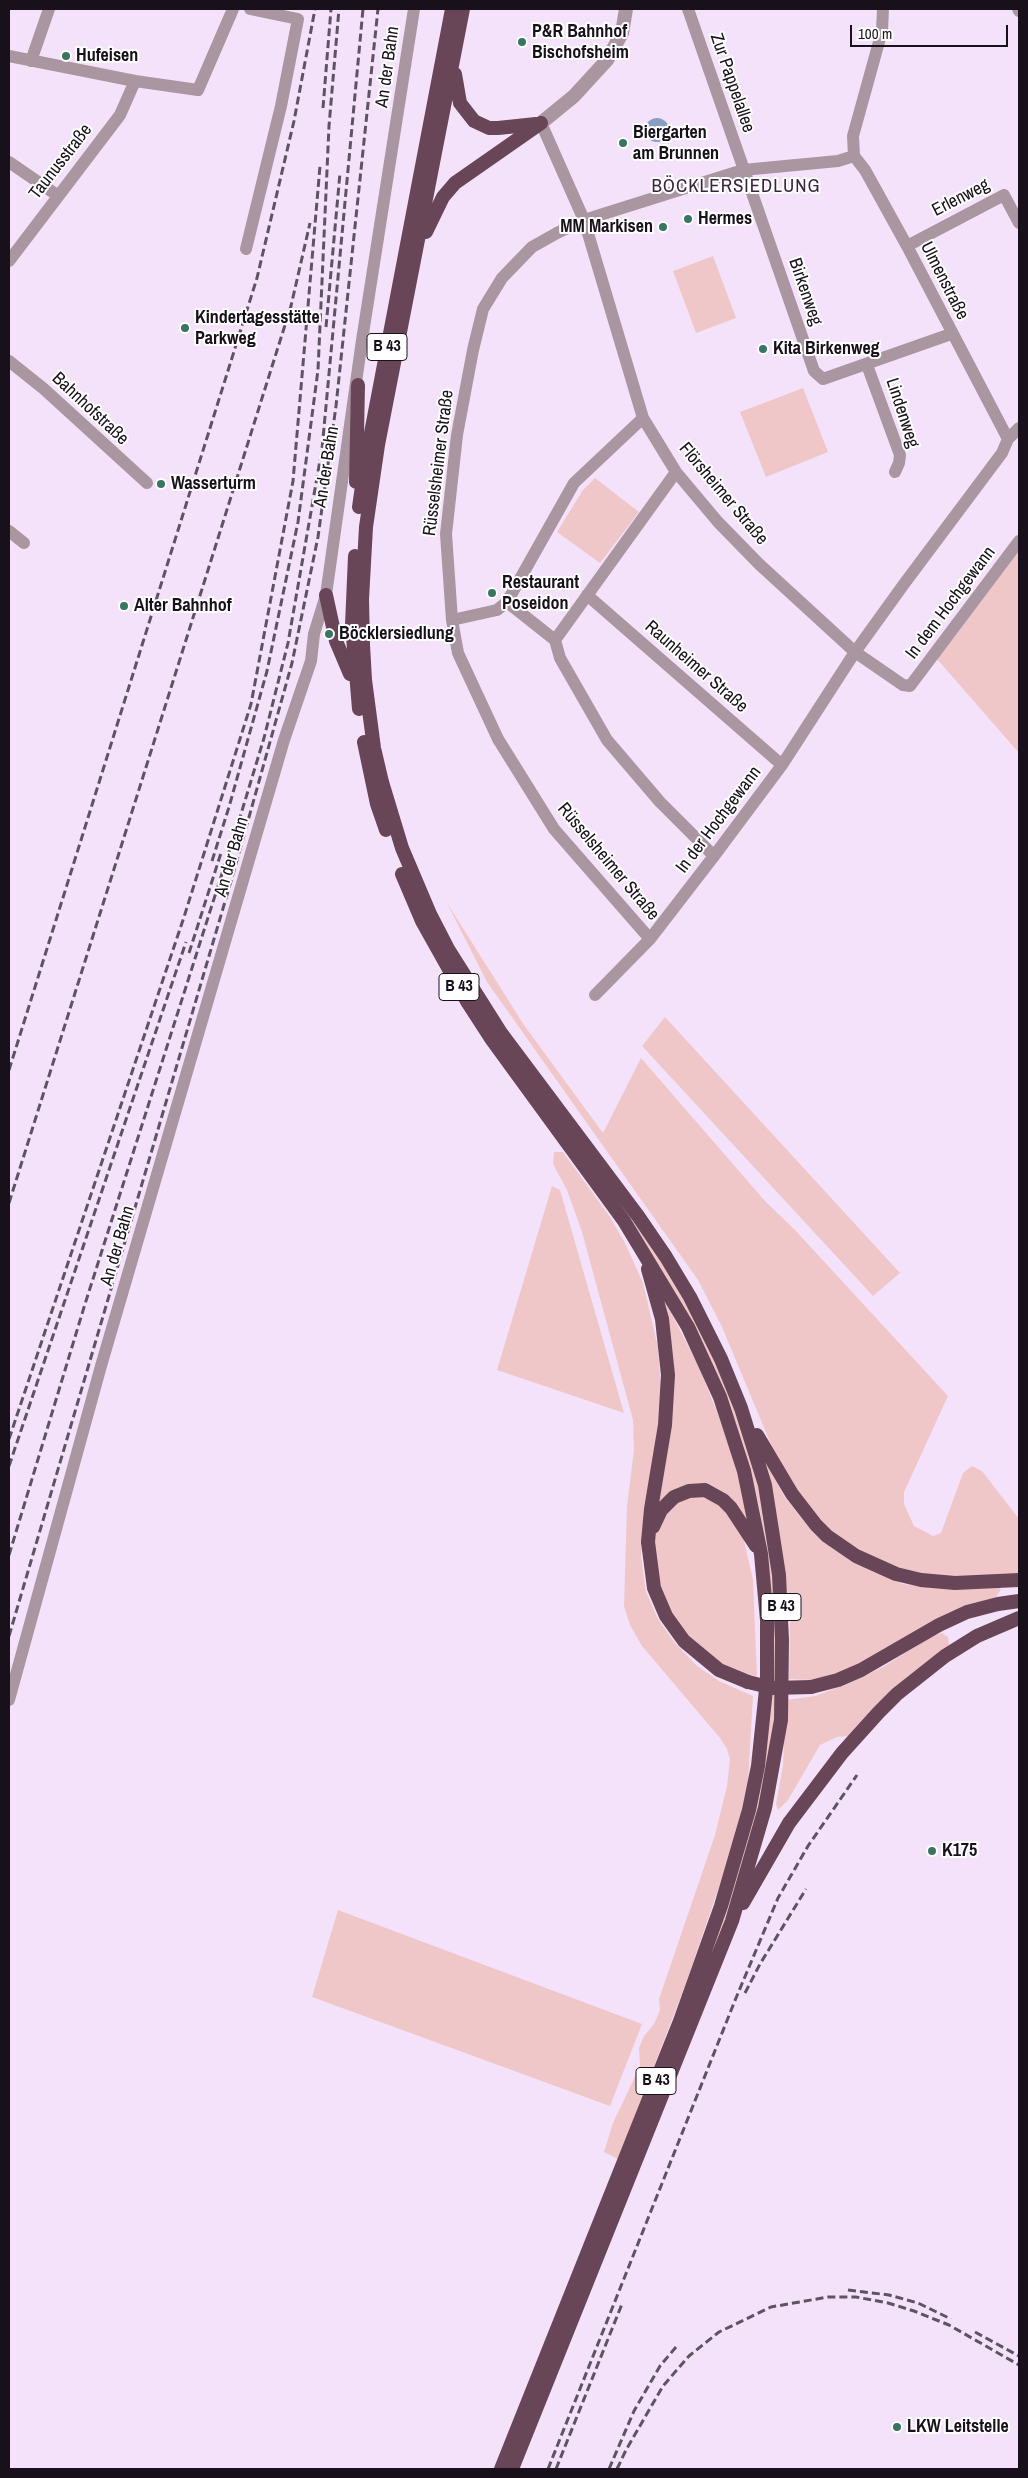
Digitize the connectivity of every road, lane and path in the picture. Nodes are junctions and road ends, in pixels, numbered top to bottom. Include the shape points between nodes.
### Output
1 (49, 9) edge
2 (233, 9) edge
3 (250, 9) edge
4 (414, 9) edge
5 (452, 9) edge
6 (463, 9) edge
7 (626, 9) edge
8 (688, 9) edge
9 (883, 9) edge
10 (457, 41) junction
11 (9, 56) edge
12 (32, 61) junction
13 (135, 81) junction
14 (541, 124) junction
15 (854, 156) junction
16 (9, 162) edge
17 (743, 170) junction
18 (57, 195) junction
19 (584, 220) junction
20 (1019, 223) edge
21 (907, 246) junction
22 (246, 248) dead end
23 (415, 260) junction
24 (9, 261) edge
25 (951, 334) junction
26 (9, 362) edge
27 (867, 365) junction
28 (358, 385) junction
29 (643, 418) junction
30 (1019, 428) edge
31 (1008, 439) junction
32 (676, 472) junction
33 (895, 472) dead end
34 (147, 483) dead end
35 (358, 513) junction
36 (9, 531) edge
37 (1019, 541) edge
38 (24, 543) dead end
39 (326, 595) junction
40 (587, 595) junction
41 (507, 602) junction
42 (452, 620) junction
43 (555, 640) junction
44 (855, 652) junction
45 (910, 686) joint
46 (356, 689) junction
47 (782, 765) junction
48 (714, 856) junction
49 (650, 939) junction
50 (595, 995) dead end
51 (641, 1246) junction
52 (741, 1408) junction
53 (648, 1542) junction
54 (761, 1554) junction
55 (1019, 1580) edge
56 (1019, 1601) edge
57 (1019, 1618) edge
58 (9, 1700) edge
59 (732, 1921) junction
60 (501, 2469) edge
61 (512, 2469) edge

1 - 12 street
2 - 13 street via 198,90
3 - 22 street via 298,20 281,106
4 - 28 street, An der Bahn
5 - 35 highway, B 43
6 - 10 highway, B 43
7 - 14 street via 616,46 607,60 584,86
8 - 17 street, Zur Pappelallee
9 - 15 street via 882,31 853,136
10 - 14 highway via 457,92 474,121 490,128
10 - 23 highway, B 43
11 - 12 street
12 - 13 street
13 - 18 street, Taunusstraße via 120,116
14 - 19 street, Flörsheimer Straße
14 - 23 highway via 455,183 435,212
15 - 17 street via 838,161
15 - 21 street, Ulmenstraße
16 - 18 street
17 - 19 street
17 - 27 street, Birkenweg via 814,372 822,379
18 - 24 street, Taunusstraße
19 - 29 street, Flörsheimer Straße
19 - 42 street, Rüsselsheimer Straße via 532,247 516,260 492,292 484,309 457,434 446,534
20 - 21 street, Erlenweg via 1004,194
21 - 25 street, Ulmenstraße
23 - 52 highway, B 43 via 378,445 366,527 362,590 369,714 391,816 430,914 461,972 501,1033 666,1257 708,1332
25 - 27 street, Birkenweg
25 - 31 street, Ulmenstraße
26 - 34 street, Bahnhofstraße via 44,389
27 - 33 street, Lindenweg via 900,455
28 - 35 highway via 355,465
28 - 39 street, An der Bahn
29 - 32 street, Flörsheimer Straße
29 - 41 street via 574,482
30 - 31 street
31 - 44 street via 1002,453
32 - 40 street
32 - 44 street, Flörsheimer Straße via 759,564
35 - 46 highway, B 43 via 352,625
36 - 38 street
37 - 45 street, In dem Hochgewann
39 - 46 highway via 336,641
39 - 58 street, An der Bahn via 314,634 311,661 284,740 104,1357
40 - 43 street
40 - 47 street, Raunheimer Straße
41 - 42 street via 497,610
41 - 43 street
42 - 49 street, Rüsselsheimer Straße via 458,653 508,756 554,829
43 - 48 street via 560,658 607,740 655,796
44 - 45 street, Flörsheimer Straße via 903,685
44 - 47 street, In der Hochgewann
46 - 51 highway, B 43 via 377,804 422,921 492,1040
47 - 48 street, In der Hochgewann
48 - 49 street, In der Hochgewann
49 - 50 street, In der Hochgewann
51 - 53 highway via 662,1319 668,1375 668,1402
51 - 54 highway, B 43 via 688,1327 720,1396 744,1471
52 - 55 highway via 805,1511 828,1536 856,1556 889,1572 921,1580 955,1583
52 - 59 highway, B 43 via 755,1446 772,1522 779,1575 782,1680 781,1720 765,1808
53 - 54 highway via 656,1517 667,1503 682,1493 705,1490 731,1508
53 - 56 highway, bridge via 654,1588 674,1629 684,1641 706,1662 748,1682 773,1688 811,1687 838,1680 960,1615
54 - 60 highway, B 43 via 767,1620 764,1720 758,1766 735,1860 680,2021
57 - 59 highway via 977,1636 945,1656 879,1712 842,1753 789,1823
59 - 61 highway, B 43

